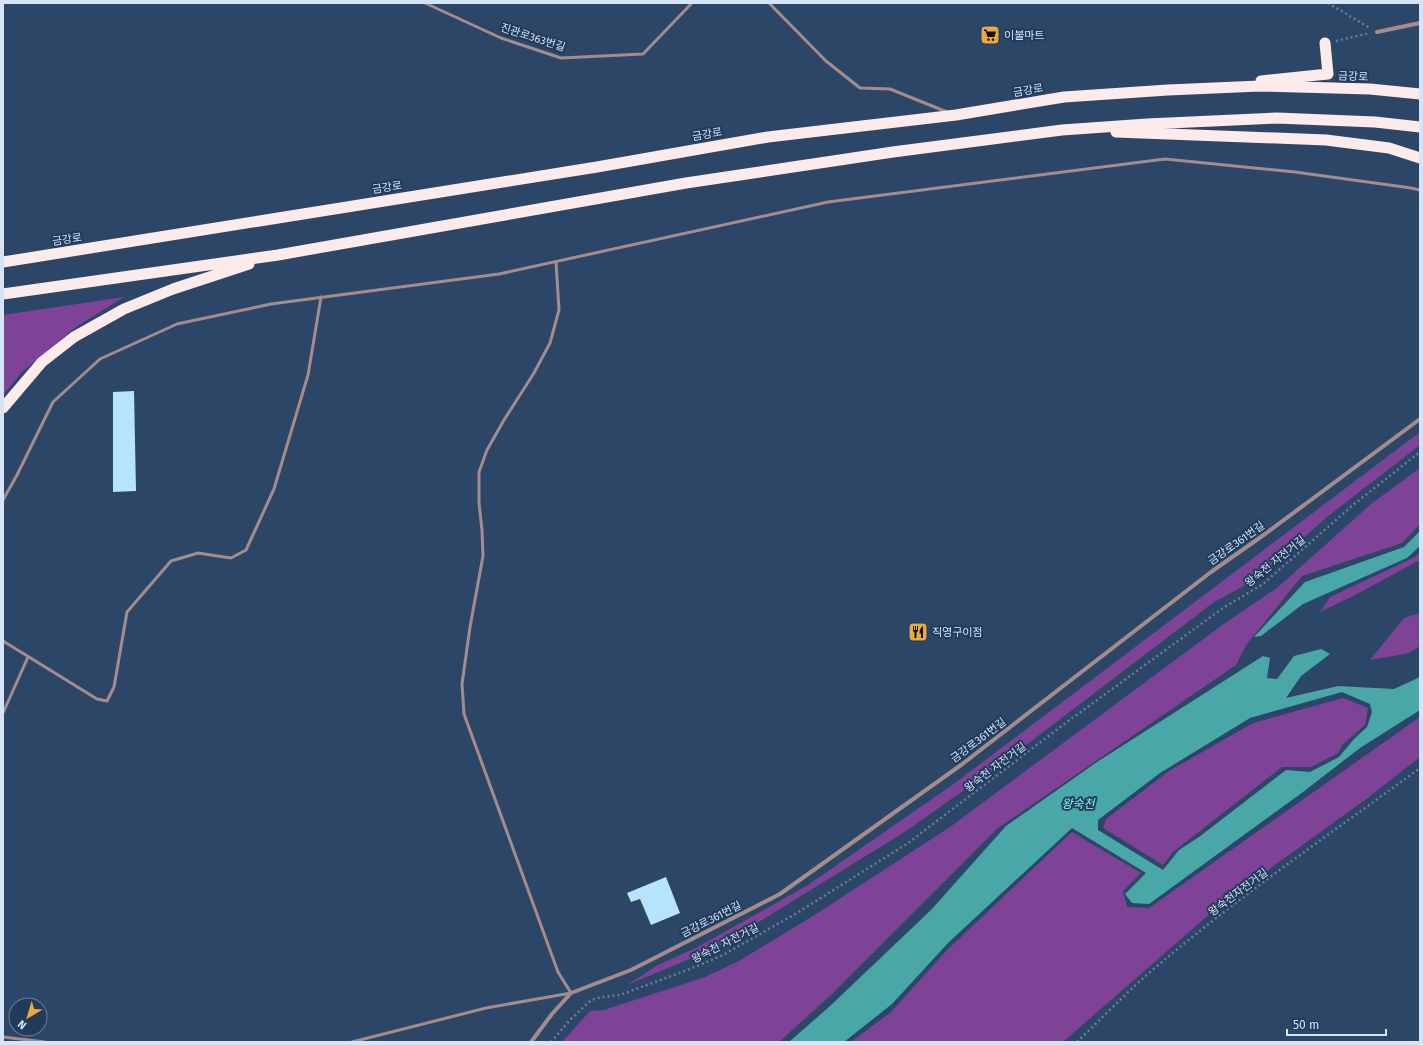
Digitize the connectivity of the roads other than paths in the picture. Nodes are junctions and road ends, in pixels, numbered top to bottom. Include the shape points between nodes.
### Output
1 (425, 3) edge
2 (692, 3) edge
3 (769, 3) edge
4 (1420, 23) edge
5 (1377, 32) road end
6 (1325, 43) road end
7 (1168, 90) junction
8 (1420, 94) edge
9 (956, 115) junction
10 (1420, 126) edge
11 (1062, 130) junction
12 (1420, 158) edge
13 (1420, 190) edge
14 (278, 255) junction
15 (3, 262) edge
16 (556, 262) junction
17 (3, 294) edge
18 (321, 297) junction
19 (3, 408) edge
20 (1420, 419) edge
21 (3, 500) edge
22 (3, 641) edge
23 (28, 657) junction
24 (3, 713) edge
25 (571, 993) junction
26 (3, 1037) edge
27 (45, 1042) edge
28 (352, 1042) edge
29 (531, 1042) edge

1 - 2 lane, 진관로363번길 via 501,38 561,58 643,54
3 - 9 lane via 826,61 860,88 890,89
4 - 5 street
6 - 7 highway via 1328,74
7 - 8 highway, 금강로 via 1268,87 1370,89
7 - 9 highway, 금강로 via 1064,97
9 - 15 highway, 금강로 via 768,137 597,167
10 - 11 highway via 1277,118
11 - 12 highway via 1326,140 1389,148
11 - 14 highway via 893,152 686,184
13 - 16 lane via 1295,172 1165,159 828,202
14 - 17 highway
14 - 19 highway via 174,289 124,309 74,337 42,362
16 - 18 lane via 499,274
16 - 25 lane via 559,310 550,344 487,450 479,472 483,556 462,684 464,714 479,758 558,972
18 - 21 lane via 271,304 176,324 100,360 53,402
18 - 23 lane via 308,375 274,489 246,550 231,558 198,553 171,561 127,612 114,687 107,702 97,699
20 - 25 street, 금강로361번길 via 1211,572 961,765 780,894 631,970
22 - 23 lane
23 - 24 lane
25 - 28 lane via 486,1008
25 - 29 street, 금강로361번길
26 - 27 lane

